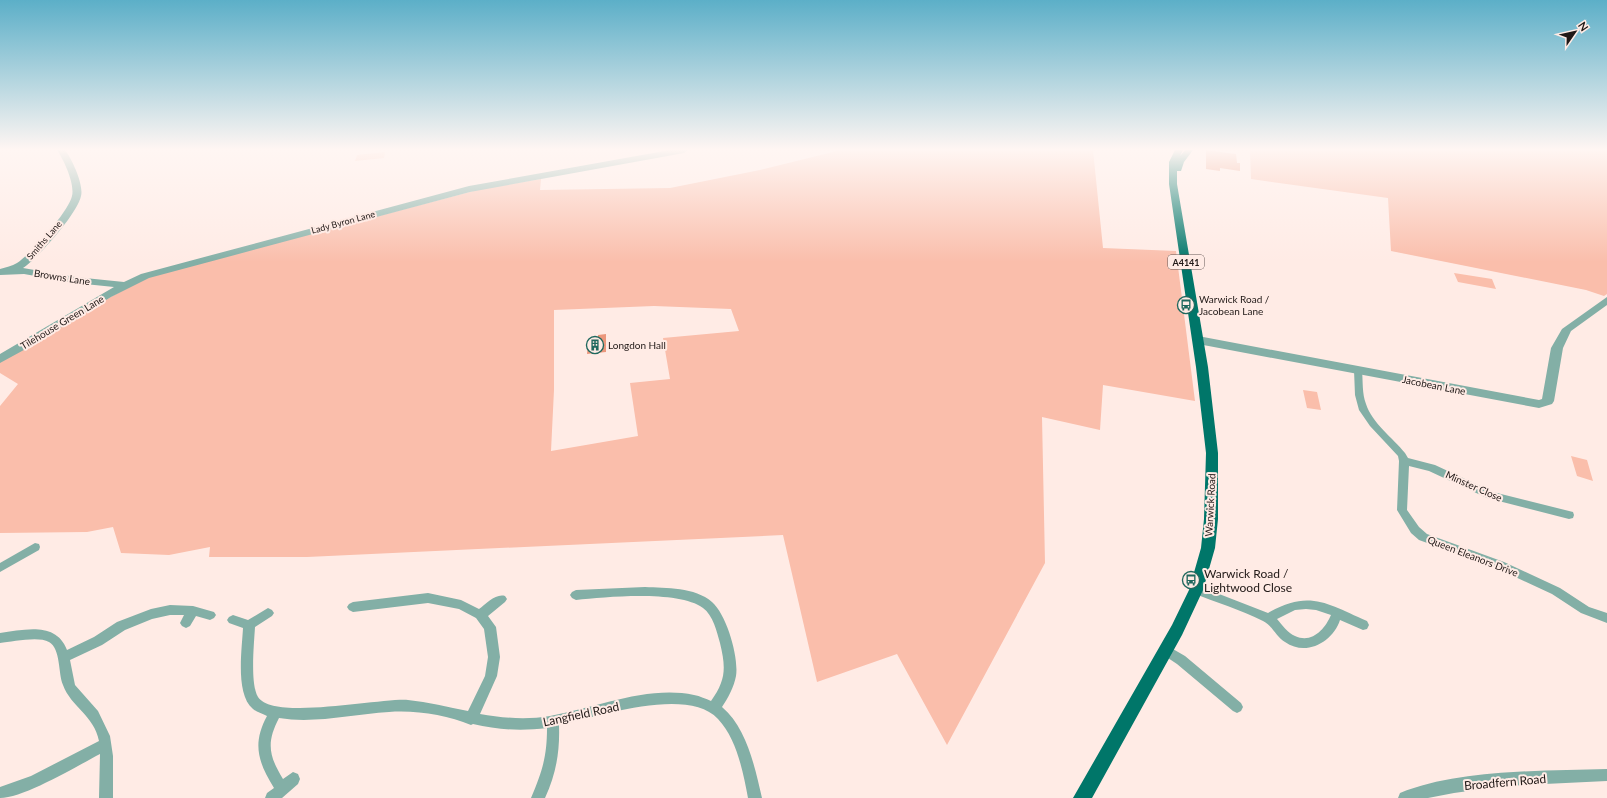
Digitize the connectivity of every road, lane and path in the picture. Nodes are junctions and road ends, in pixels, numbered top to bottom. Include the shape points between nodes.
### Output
1 (75, 187) edge
2 (478, 187) edge
3 (1174, 187) edge
4 (23, 268) junction
5 (0, 272) edge
6 (123, 285) junction
7 (1607, 300) edge
8 (1198, 340) junction
9 (0, 359) edge
10 (1358, 370) junction
11 (1404, 461) junction
12 (1569, 515) dead end
13 (36, 547) dead end
14 (0, 568) edge
15 (1196, 590) junction
16 (576, 596) dead end
17 (501, 599) dead end
18 (353, 607) dead end
19 (193, 612) junction
20 (268, 613) dead end
21 (1338, 614) junction
22 (210, 615) dead end
23 (480, 615) junction
24 (1269, 618) junction
25 (1607, 618) edge
26 (233, 620) dead end
27 (186, 623) dead end
28 (1363, 624) dead end
29 (249, 625) junction
30 (0, 638) edge
31 (1166, 650) junction
32 (63, 658) junction
33 (1237, 707) dead end
34 (714, 708) junction
35 (274, 713) junction
36 (471, 718) junction
37 (553, 722) junction
38 (106, 744) junction
39 (1607, 775) edge
40 (293, 779) dead end
41 (282, 788) junction
42 (0, 794) edge
43 (106, 798) edge
44 (272, 798) edge
45 (538, 798) edge
46 (755, 798) edge
47 (1082, 798) edge
48 (1405, 798) edge

1 - 4 street, Smiths Lane via 77,197 73,205
2 - 6 street, Lady Byron Lane via 144,276
3 - 8 main road, Warwick Road / A4141
4 - 5 street, Browns Lane
4 - 6 street, Browns Lane via 74,280
6 - 9 street, Tilehouse Green Lane
7 - 10 street, Jacobean Lane via 1567,329 1557,348 1548,401 1539,404
8 - 10 street, Jacobean Lane
8 - 15 main road, Warwick Road / A4141 via 1212,453 1209,541
10 - 11 street via 1364,410 1402,455
11 - 12 street, Minster Close via 1432,468 1491,495
11 - 25 street, Queen Eleanors Drive via 1402,510 1415,530 1423,537 1500,565 1556,591 1585,610
13 - 14 street via 18,552
15 - 24 street
15 - 31 main road, Warwick Road / A4141
16 - 34 street via 621,591 651,592 690,597 709,606 723,631 731,663 727,688
17 - 23 street
18 - 23 street via 428,598 461,605
19 - 22 street
19 - 27 street
19 - 32 street via 170,610 151,614 120,626 98,641
20 - 29 street
21 - 24 street via 1316,604 1300,604
21 - 24 street via 1328,633 1306,644 1287,638
21 - 28 street
23 - 36 street via 490,628 494,657 491,676
26 - 29 street
29 - 35 street, Langfield Road via 248,686 251,698 258,706
30 - 32 street via 53,638 60,645
31 - 33 street via 1182,660
31 - 47 main road, Warwick Road / A4141
32 - 38 street via 69,686 95,716
34 - 37 street, Langfield Road via 692,700 661,700 609,707
34 - 46 street, Langfield Road via 727,719 734,733
35 - 36 street, Langfield Road via 294,714 393,706 418,707
35 - 41 street via 264,737 263,747 274,779
36 - 37 street, Langfield Road via 528,724
37 - 45 street via 554,753 550,772
38 - 42 street via 34,781
38 - 43 street
39 - 48 street, Broadfern Road via 1502,780 1427,791
40 - 41 street
41 - 44 street

